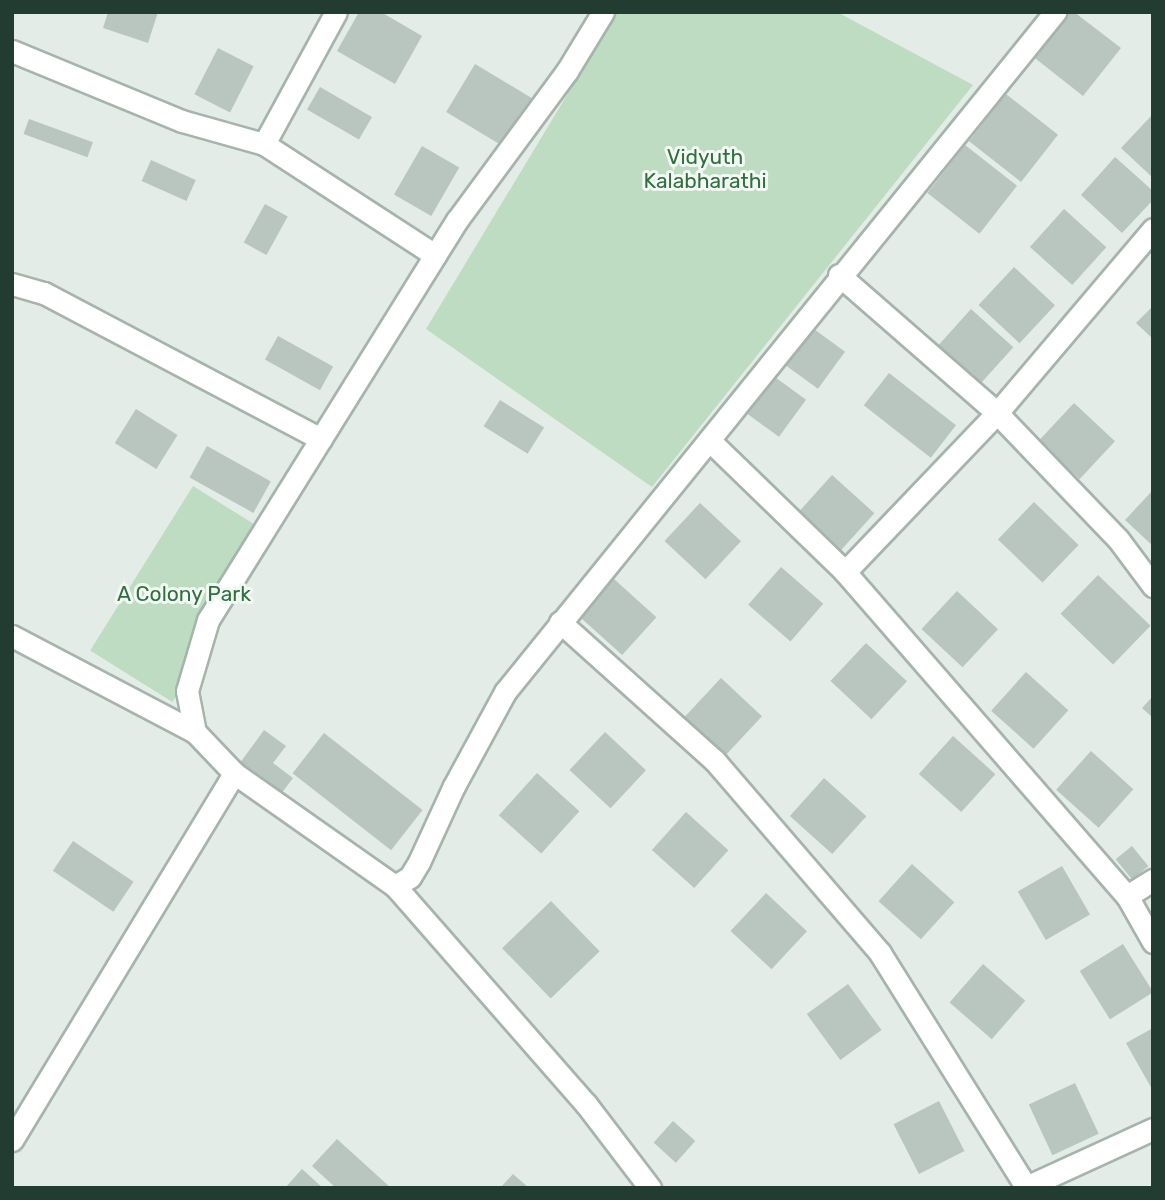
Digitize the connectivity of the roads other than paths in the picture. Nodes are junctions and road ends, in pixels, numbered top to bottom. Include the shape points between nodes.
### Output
1 (336, 12) edge
2 (603, 12) edge
3 (1055, 12) edge
4 (12, 51) edge
5 (264, 144) junction
6 (1153, 229) edge
7 (435, 255) junction
8 (839, 275) junction
9 (12, 284) edge
10 (997, 413) junction
11 (321, 439) junction
12 (709, 440) junction
13 (845, 572) junction
14 (1153, 586) edge
15 (560, 622) junction
16 (12, 636) edge
17 (195, 732) junction
18 (234, 773) junction
19 (1153, 880) edge
20 (395, 886) junction
21 (1127, 896) junction
22 (1153, 942) edge
23 (1153, 1129) edge
24 (12, 1140) edge
25 (1025, 1187) edge
26 (650, 1188) edge

1 - 5 street
2 - 7 street via 567,71
3 - 8 street
4 - 5 street via 182,121
5 - 7 street
6 - 10 street
7 - 11 street
8 - 10 street
8 - 12 street
9 - 11 street via 44,293
10 - 13 street
10 - 14 street via 1118,539
11 - 17 street via 208,620 187,691
12 - 13 street
12 - 15 street
13 - 21 street
15 - 20 street via 505,692 419,862 410,877
15 - 25 street via 715,761 880,953
16 - 17 street
17 - 18 street
18 - 20 street
18 - 24 street
19 - 21 street
20 - 26 street via 586,1104
21 - 22 street
23 - 25 street

